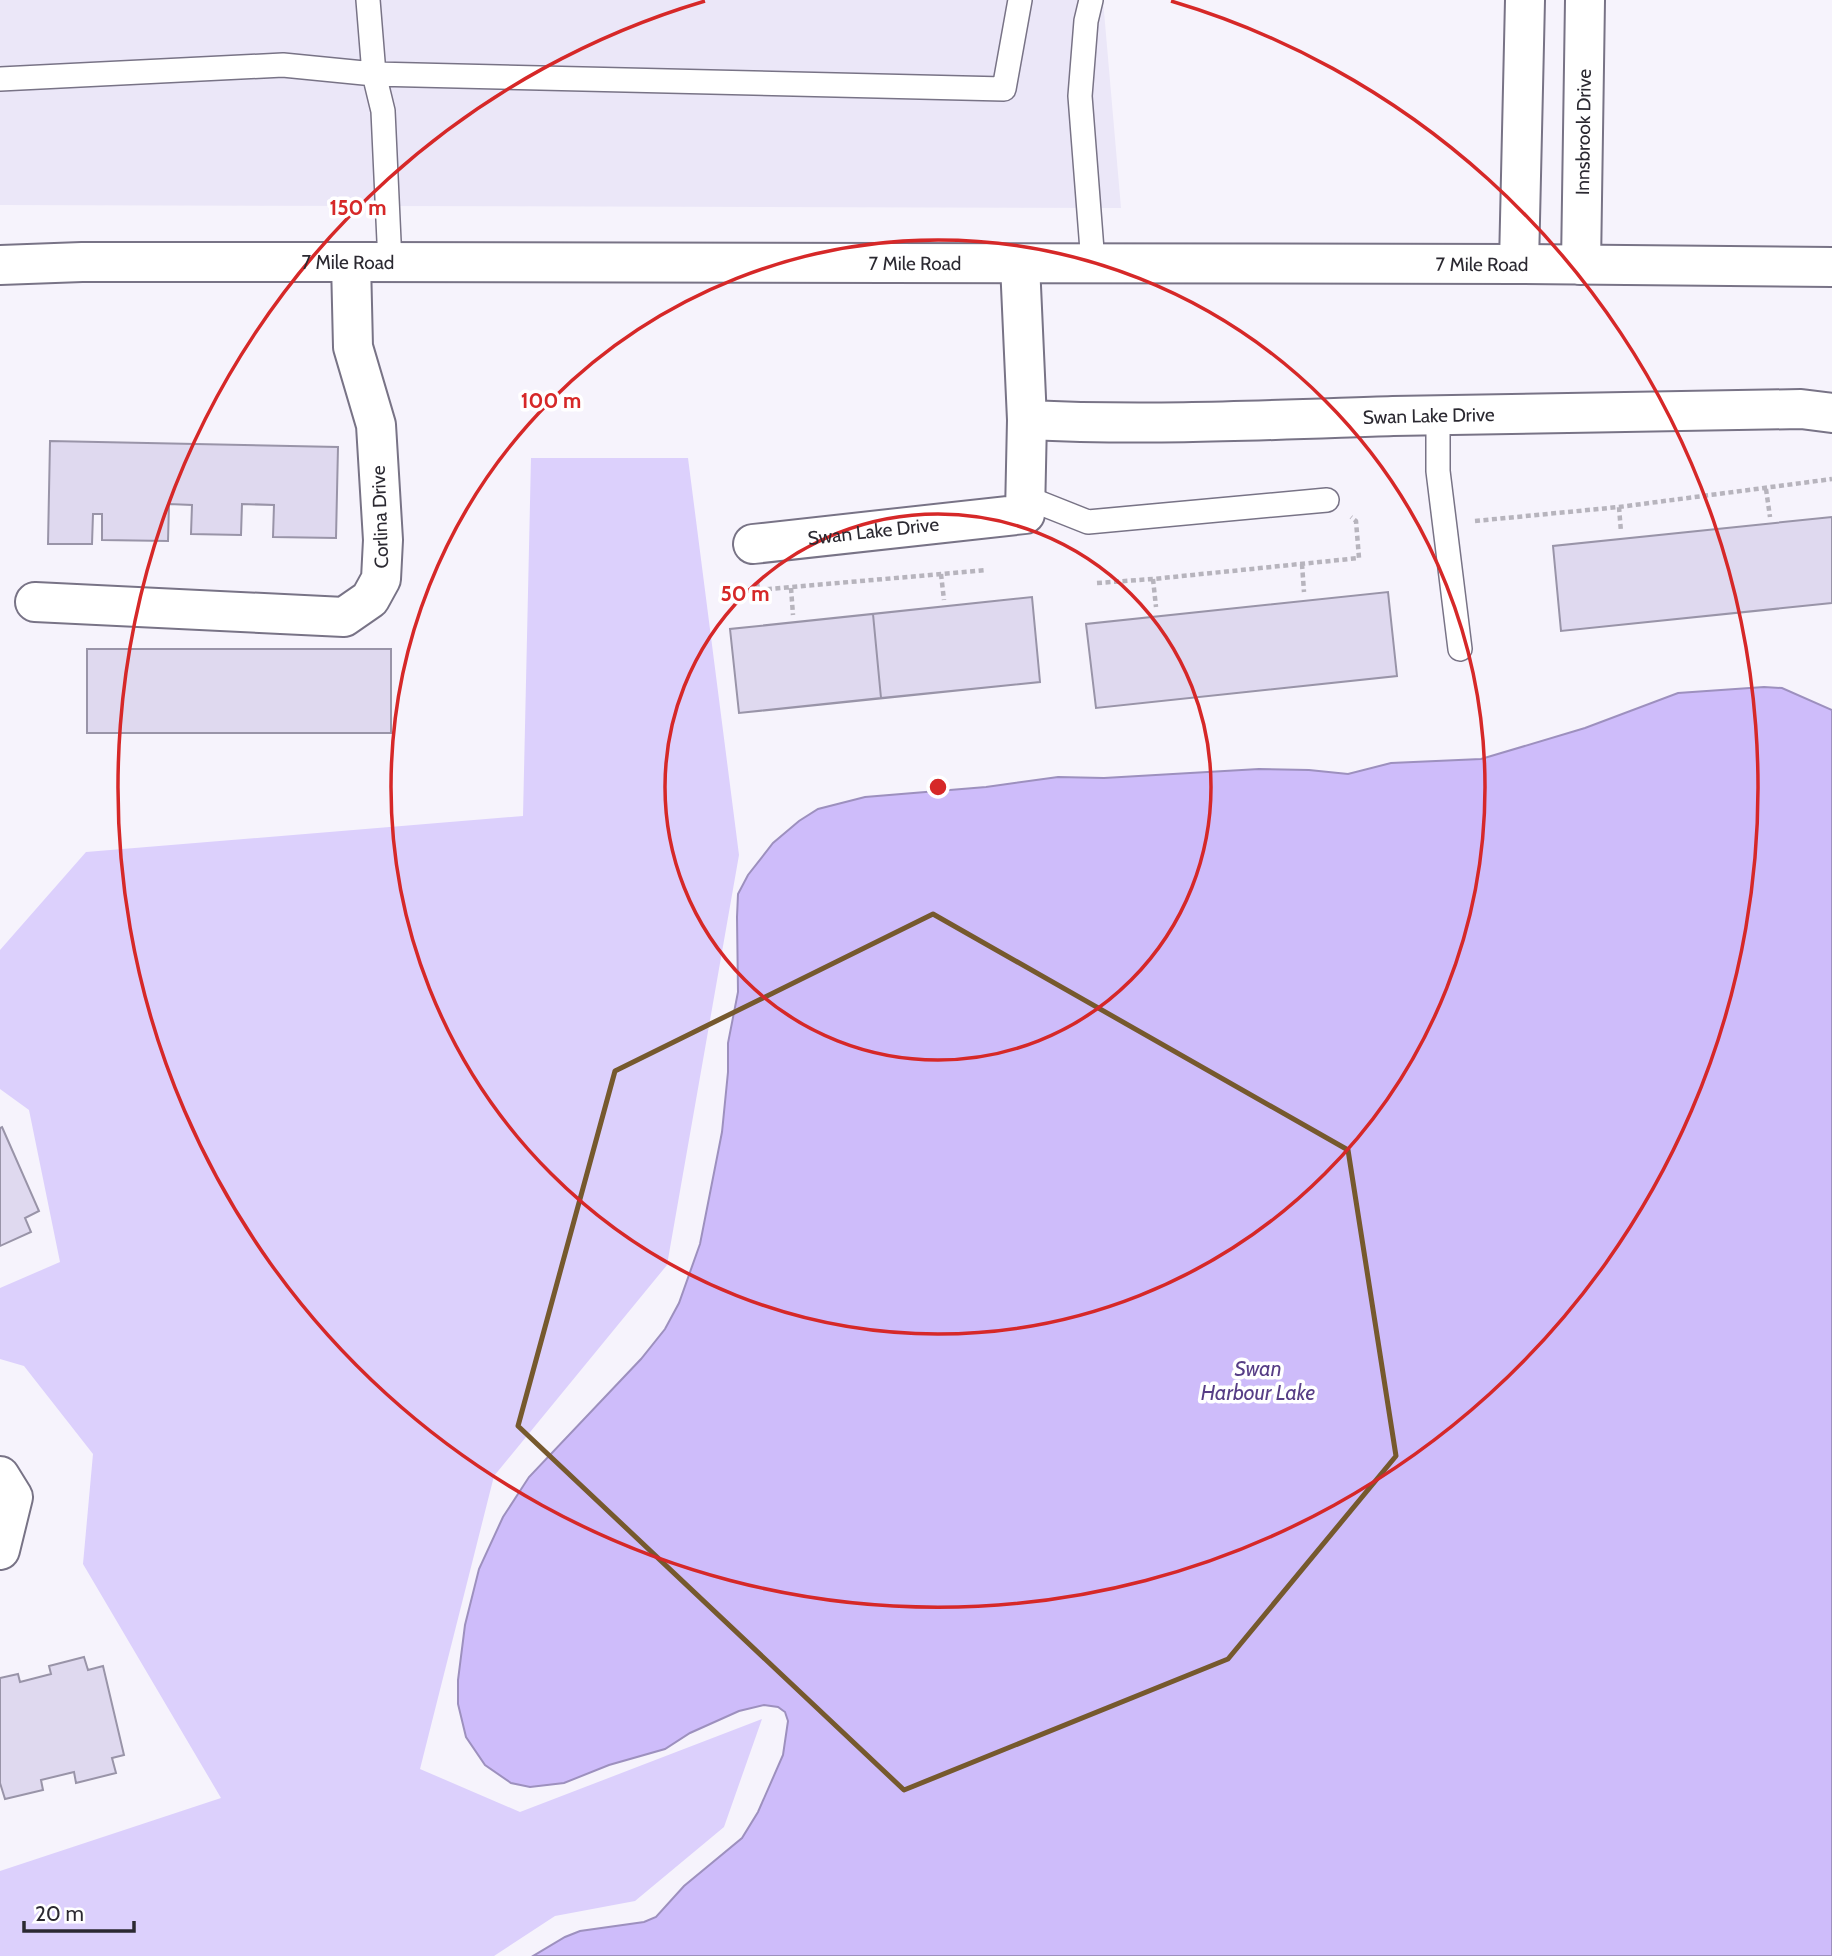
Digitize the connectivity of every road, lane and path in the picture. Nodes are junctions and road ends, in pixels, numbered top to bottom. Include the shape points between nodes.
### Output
1 (368, 0) edge
2 (1020, 0) edge
3 (1091, 0) edge
4 (1525, 0) edge
5 (1585, 0) edge
6 (374, 74) junction
7 (0, 79) edge
8 (351, 262) junction
9 (390, 263) junction
10 (1093, 263) junction
11 (1020, 264) junction
12 (1519, 264) junction
13 (0, 265) edge
14 (1581, 265) junction
15 (1832, 267) edge
16 (1832, 414) edge
17 (1438, 415) junction
18 (1027, 420) junction
19 (1832, 479) edge
20 (1766, 489) junction
21 (1025, 496) junction
22 (1327, 500) joint
23 (1619, 507) junction
24 (1770, 517) dead end
25 (1444, 524) junction
26 (1622, 532) dead end
27 (753, 544) joint
28 (1301, 564) junction
29 (987, 570) dead end
30 (941, 574) junction
31 (1153, 579) junction
32 (1097, 583) dead end
33 (791, 588) junction
34 (1304, 592) dead end
35 (944, 600) dead end
36 (35, 602) dead end
37 (1156, 607) dead end
38 (793, 615) dead end
39 (1460, 649) dead end
40 (0, 1476) edge
41 (0, 1550) edge

1 - 6 lane
2 - 6 lane via 1004,89
3 - 10 lane via 1080,96
4 - 12 street
5 - 14 street, Innsbrook Drive
6 - 7 lane via 283,65
6 - 9 lane via 383,111
8 - 9 street, 7 Mile Road
8 - 13 street, 7 Mile Road
8 - 36 street, Corlina Drive via 353,347 376,425 383,540 381,579 370,599 344,617
9 - 11 street, 7 Mile Road
10 - 11 street, 7 Mile Road
10 - 12 street, 7 Mile Road
11 - 18 street
12 - 14 street, 7 Mile Road
14 - 15 street, 7 Mile Road
16 - 17 street, Swan Lake Drive via 1801,410
17 - 18 street, Swan Lake Drive via 1185,422
17 - 25 lane
18 - 21 street
19 - 20 path
20 - 23 path
20 - 24 path
21 - 22 lane via 1088,522
21 - 27 street, Swan Lake Drive via 1025,514
22 - 28 path via 1356,521 1359,558
23 - 25 path
23 - 26 path
25 - 39 lane
27 - 33 path via 758,590
28 - 31 path
28 - 34 path
29 - 30 path
30 - 33 path
30 - 35 path
31 - 32 path
31 - 37 path
33 - 38 path
40 - 41 street via 13,1497

